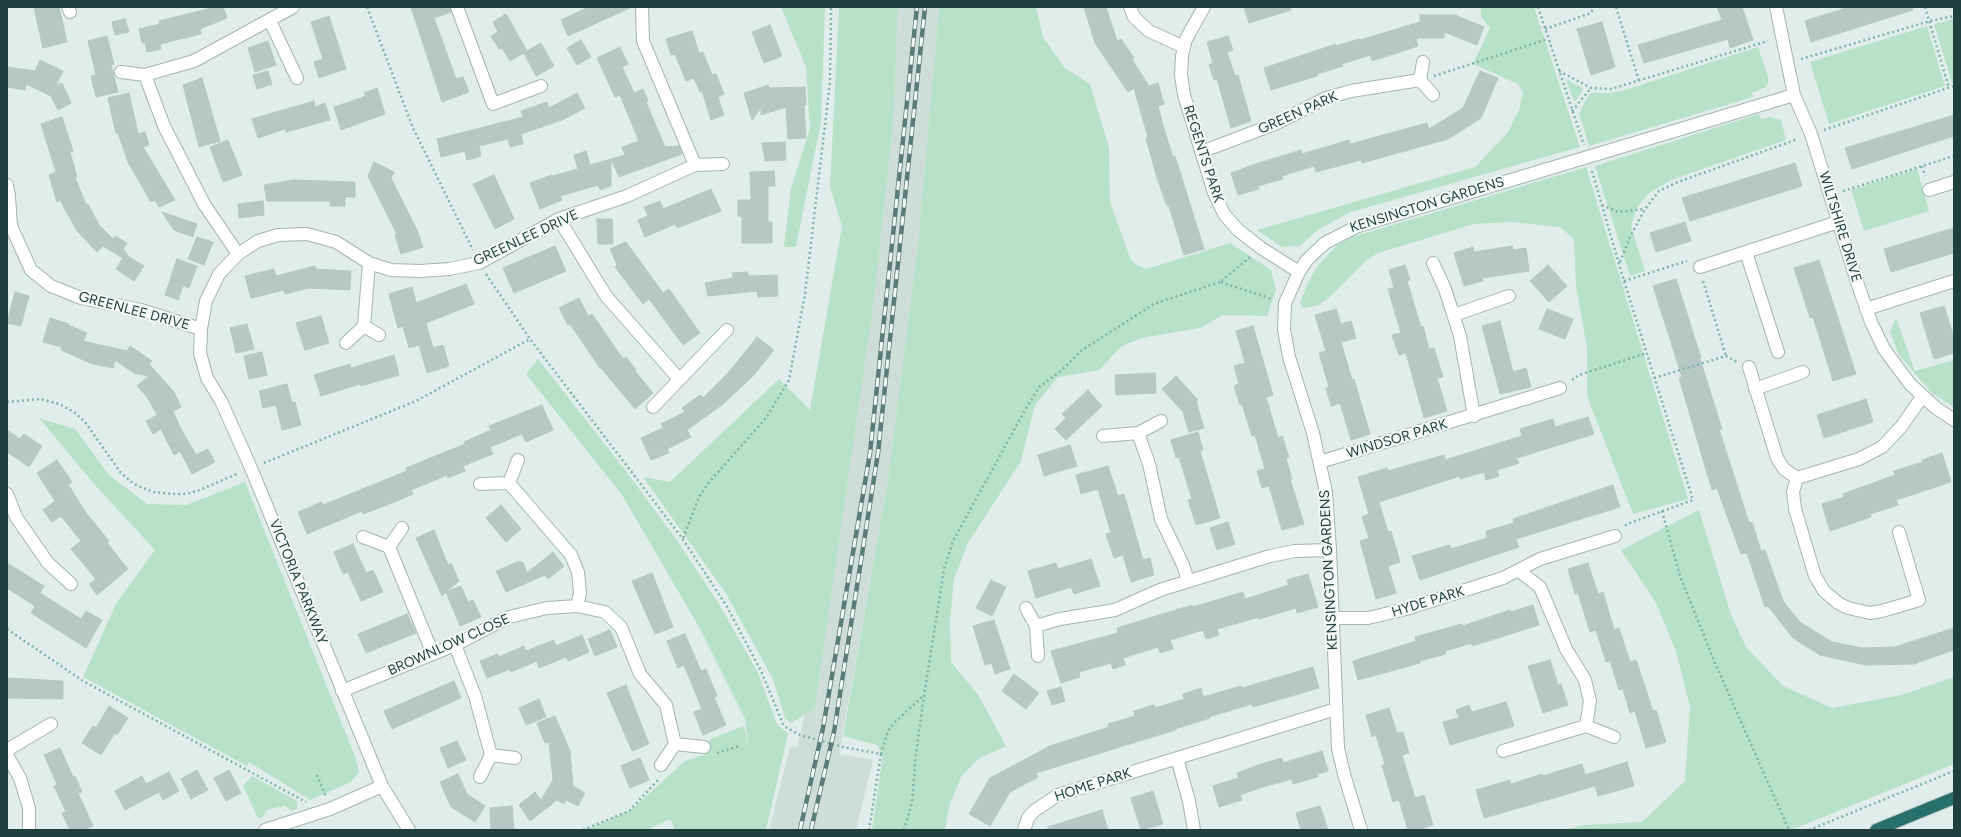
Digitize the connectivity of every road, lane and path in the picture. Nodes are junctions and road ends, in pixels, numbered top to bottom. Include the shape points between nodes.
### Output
1 (293, 7) edge
2 (367, 7) edge
3 (458, 7) edge
4 (642, 7) edge
5 (832, 7) edge
6 (1130, 7) edge
7 (1204, 7) edge
8 (1538, 7) edge
9 (1594, 7) edge
10 (1616, 7) edge
11 (1776, 7) edge
12 (1925, 7) edge
13 (1954, 16) edge
14 (270, 21) junction
15 (1930, 21) junction
16 (1545, 29) junction
17 (1781, 37) junction
18 (1548, 39) junction
19 (1184, 47) junction
20 (1423, 62) dead end
21 (1788, 63) junction
22 (1559, 71) junction
23 (122, 72) dead end
24 (145, 75) junction
25 (297, 78) dead end
26 (1420, 80) junction
27 (1639, 82) junction
28 (541, 86) dead end
29 (1954, 86) edge
30 (1591, 88) junction
31 (1949, 88) junction
32 (1433, 95) dead end
33 (1794, 95) junction
34 (1572, 111) junction
35 (1811, 134) junction
36 (1201, 152) junction
37 (1954, 156) edge
38 (1588, 157) junction
39 (723, 164) dead end
40 (695, 165) junction
41 (1954, 182) edge
42 (7, 185) edge
43 (1929, 190) dead end
44 (1829, 195) junction
45 (1602, 205) junction
46 (1645, 209) junction
47 (559, 219) junction
48 (1838, 222) junction
49 (1261, 248) junction
50 (1746, 252) junction
51 (238, 254) junction
52 (369, 263) junction
53 (479, 263) junction
54 (1433, 263) dead end
55 (1619, 264) junction
56 (1700, 267) junction
57 (1299, 272) junction
58 (1624, 280) junction
59 (1954, 280) edge
60 (1220, 282) junction
61 (1509, 296) dead end
62 (1285, 303) junction
63 (1866, 309) junction
64 (1454, 315) junction
65 (364, 326) junction
66 (201, 329) junction
67 (727, 330) dead end
68 (380, 334) dead end
69 (530, 339) junction
70 (346, 343) dead end
71 (1778, 352) dead end
72 (1647, 354) junction
73 (1726, 356) junction
74 (1749, 367) joint
75 (1803, 372) dead end
76 (1654, 378) junction
77 (679, 379) junction
78 (1560, 388) joint
79 (1755, 389) junction
80 (1922, 397) junction
81 (7, 402) edge
82 (653, 407) dead end
83 (1474, 416) junction
84 (1954, 420) edge
85 (1161, 421) dead end
86 (1138, 433) junction
87 (1103, 436) dead end
88 (518, 460) dead end
89 (1320, 462) junction
90 (251, 468) junction
91 (1797, 478) junction
92 (509, 483) junction
93 (480, 484) dead end
94 (7, 494) edge
95 (1662, 511) junction
96 (11, 519) edge
97 (402, 528) dead end
98 (1899, 532) dead end
99 (1615, 536) joint
100 (363, 537) dead end
101 (682, 538) junction
102 (389, 547) junction
103 (1330, 550) junction
104 (1519, 571) junction
105 (1188, 581) junction
106 (71, 584) dead end
107 (577, 606) junction
108 (1026, 608) dead end
109 (1334, 618) junction
110 (1036, 626) junction
111 (7, 629) edge
112 (455, 645) junction
113 (433, 654) junction
114 (1038, 656) dead end
115 (342, 691) junction
116 (924, 696) junction
117 (1336, 709) junction
118 (51, 724) dead end
119 (1586, 726) junction
120 (1614, 736) dead end
121 (675, 744) junction
122 (704, 746) joint
123 (739, 746) dead end
124 (7, 750) edge
125 (1503, 751) dead end
126 (881, 754) junction
127 (7, 755) edge
128 (491, 755) junction
129 (514, 758) dead end
130 (1177, 758) junction
131 (661, 766) joint
132 (1954, 771) edge
133 (317, 776) dead end
134 (480, 777) dead end
135 (382, 786) junction
136 (1954, 798) edge
137 (327, 810) junction
138 (30, 830) edge
139 (265, 830) edge
140 (409, 830) edge
141 (583, 830) edge
142 (869, 830) edge
143 (904, 830) edge
144 (1024, 830) edge
145 (1194, 830) edge
146 (1361, 830) edge
147 (1788, 830) edge
148 (1810, 830) edge
149 (1876, 830) edge

1 - 14 street
2 - 53 path via 413,128
3 - 28 street via 493,104
4 - 40 street via 643,41
5 - 101 path via 830,82 806,294 789,380 766,418 699,497
6 - 19 street via 1137,21 1149,31
7 - 19 street, REGENTS PARK
8 - 16 path
9 - 16 path via 1591,13
10 - 27 path
11 - 17 street, WILTSHIRE DRIVE
12 - 15 path
13 - 15 path
14 - 24 street via 194,61
14 - 25 street
15 - 21 path
15 - 31 path
16 - 18 path
17 - 21 street, WILTSHIRE DRIVE
17 - 27 path
18 - 22 path
18 - 26 path
19 - 36 street, REGENTS PARK via 1182,85
20 - 26 street
21 - 33 street, WILTSHIRE DRIVE
22 - 30 path
22 - 34 path
23 - 24 street
24 - 51 street via 164,126 204,204
26 - 32 street
26 - 36 street, GREEN PARK via 1326,98 1275,124
27 - 30 path via 1611,89
29 - 31 path
30 - 34 path
31 - 35 path
33 - 35 street, WILTSHIRE DRIVE
33 - 38 street, KENSINGTON GARDENS
34 - 38 path
35 - 44 street, WILTSHIRE DRIVE
35 - 46 path via 1668,186 1654,195
36 - 49 street, REGENTS PARK via 1214,193 1224,214 1238,230
37 - 44 path
38 - 45 path
38 - 57 street, KENSINGTON GARDENS via 1345,231 1315,251
39 - 40 street, GREENLEE DRIVE
40 - 47 street, GREENLEE DRIVE via 627,196
41 - 43 street
42 - 66 street, GREENLEE DRIVE via 11,226 31,270 51,286 80,298 141,310
44 - 48 street, WILTSHIRE DRIVE
45 - 46 path via 1618,212
45 - 55 path
46 - 55 path
47 - 53 street, GREENLEE DRIVE
47 - 77 street via 606,296
48 - 50 street
48 - 63 street, WILTSHIRE DRIVE
49 - 57 street, REGENTS PARK
49 - 60 path
50 - 56 street
50 - 71 street
51 - 52 street, GREENLEE DRIVE via 258,241 278,235 307,234 336,242
51 - 66 street, GREENLEE DRIVE via 219,274 206,301
52 - 53 street, GREENLEE DRIVE via 391,270 420,271
52 - 65 street
53 - 69 path
54 - 64 street
55 - 58 path
56 - 58 path via 1693,260
56 - 73 path
57 - 62 street, KENSINGTON GARDENS
58 - 72 path
59 - 63 street
60 - 62 path
60 - 116 path via 1154,304 1082,350 1062,370 1039,387 953,541 943,576
61 - 64 street
62 - 89 street, KENSINGTON GARDENS via 1286,343
63 - 80 street, WILTSHIRE DRIVE via 1887,353
64 - 83 street
65 - 68 street
65 - 70 street
66 - 90 street, VICTORIA PARKWAY via 200,353 207,378 221,401
67 - 77 street
69 - 90 path via 400,409
69 - 101 path
72 - 76 path
72 - 78 path via 1579,375
73 - 74 path
73 - 76 path
74 - 79 street
75 - 79 street
76 - 95 path via 1693,500
77 - 82 street
78 - 83 street, WINDSOR PARK
79 - 91 street via 1776,458 1784,469
80 - 84 street, WILTSHIRE DRIVE
80 - 91 street via 1901,427 1882,447 1859,459
81 - 90 path via 40,399 59,404 74,412 86,422 121,473 134,484 153,492 186,494
83 - 89 street, WINDSOR PARK
85 - 86 street
86 - 87 street
86 - 105 street via 1151,470 1161,519
88 - 92 street
89 - 103 street, KENSINGTON GARDENS via 1326,492
90 - 115 street, VICTORIA PARKWAY
91 - 98 street via 1794,492 1795,509 1815,576 1824,592 1838,603 1870,613 1919,600
92 - 93 street
92 - 107 street via 571,555 578,572 580,593
94 - 96 street
95 - 99 path via 1627,524
95 - 147 path via 1680,576 1700,627
96 - 106 street via 48,563
97 - 102 street
99 - 104 street, HYDE PARK via 1540,559
100 - 102 street
101 - 126 path via 726,605 761,671 783,724 800,735
102 - 113 street
103 - 105 street via 1284,553
103 - 109 street, KENSINGTON GARDENS
104 - 109 street, HYDE PARK via 1382,616
104 - 119 street via 1540,587 1566,649 1585,680 1590,701
105 - 110 street via 1145,595 1115,610 1060,619
107 - 112 street, BROWNLOW CLOSE via 547,608 509,617
107 - 121 street, BROWNLOW CLOSE via 605,612 621,626 640,674 666,705
108 - 110 street
109 - 117 street, KENSINGTON GARDENS
110 - 114 street
111 - 137 path via 83,681
112 - 113 street, BROWNLOW CLOSE
112 - 128 street via 474,696
113 - 115 street, BROWNLOW CLOSE
115 - 135 street, VICTORIA PARKWAY
116 - 126 path via 888,731
116 - 143 path via 912,802
117 - 130 street, HOME PARK
117 - 146 street, KENSINGTON GARDENS via 1340,761
118 - 124 street
119 - 120 street
119 - 125 street
121 - 122 street
121 - 131 street
122 - 123 path via 709,753 718,753
126 - 142 path
127 - 138 street via 20,778 28,808
128 - 129 street
128 - 134 street
130 - 144 street, HOME PARK via 1049,799 1028,818
130 - 145 street
131 - 141 path via 664,774 629,811
132 - 148 path
133 - 137 path
135 - 137 street
135 - 140 street, VICTORIA PARKWAY
136 - 149 highway
137 - 139 street

